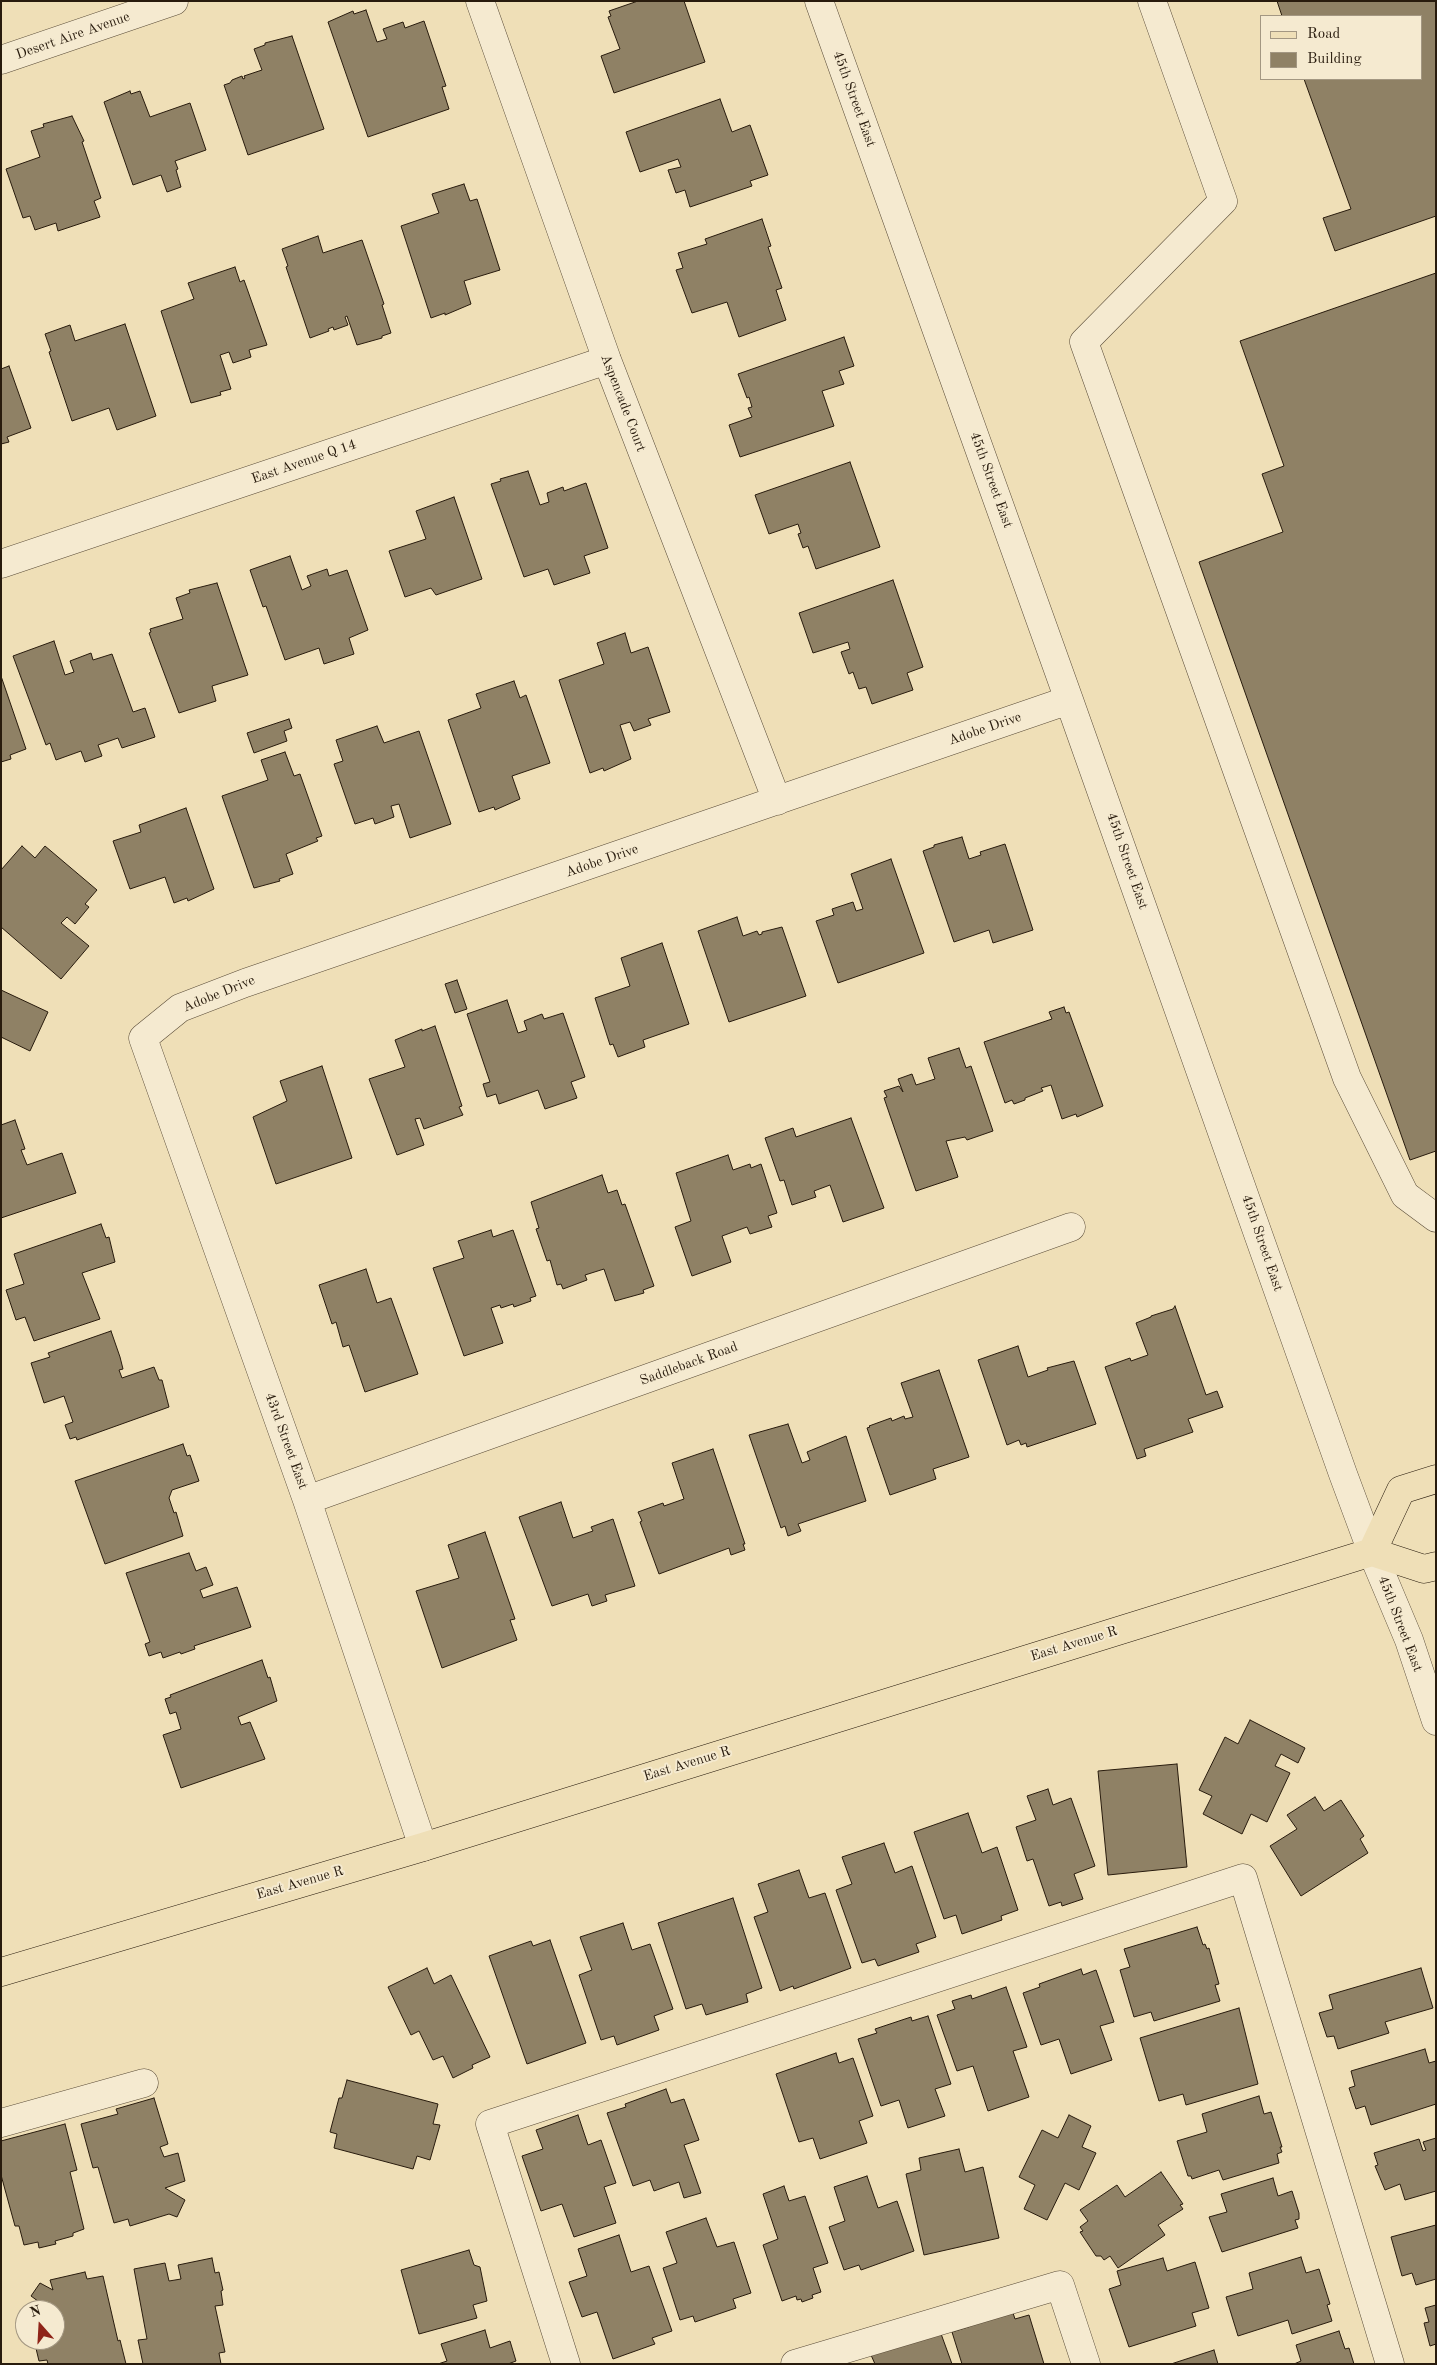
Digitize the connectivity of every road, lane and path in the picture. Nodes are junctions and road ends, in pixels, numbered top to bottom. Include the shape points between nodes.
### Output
1 (174, 1) edge
2 (480, 1) edge
3 (819, 1) edge
4 (1152, 1) edge
5 (1, 60) edge
6 (607, 360) junction
7 (1, 564) edge
8 (1070, 700) junction
9 (777, 801) junction
10 (142, 1038) joint
11 (1436, 1218) edge
12 (1071, 1228) dead end
13 (1436, 1479) edge
14 (307, 1500) junction
15 (1372, 1552) junction
16 (1436, 1566) edge
17 (1436, 1721) edge
18 (423, 1847) junction
19 (1, 1972) edge
20 (144, 2083) dead end
21 (1, 2123) edge
22 (566, 2364) edge
23 (795, 2364) edge
24 (1086, 2364) edge
25 (1390, 2364) edge

1 - 5 street, Desert Aire Avenue
2 - 6 street, Aspencade Court
3 - 8 street, 45th Street East
4 - 11 street via 1223,200 1084,342 1347,1078 1405,1195
6 - 7 street, East Avenue Q 14
6 - 9 street, Aspencade Court
8 - 9 street, Adobe Drive
8 - 15 street, 45th Street East
9 - 10 street, Adobe Drive via 244,983 180,1008
10 - 14 street, 43rd Street East
12 - 14 street, Saddleback Road
13 - 15 main road via 1401,1490
14 - 18 street, 43rd Street East
15 - 16 main road via 1424,1569
15 - 17 street, 45th Street East via 1409,1640
15 - 18 main road, East Avenue R
18 - 19 main road, East Avenue R
20 - 21 street
22 - 25 street via 490,2124 1242,1878
23 - 24 street via 1060,2285

